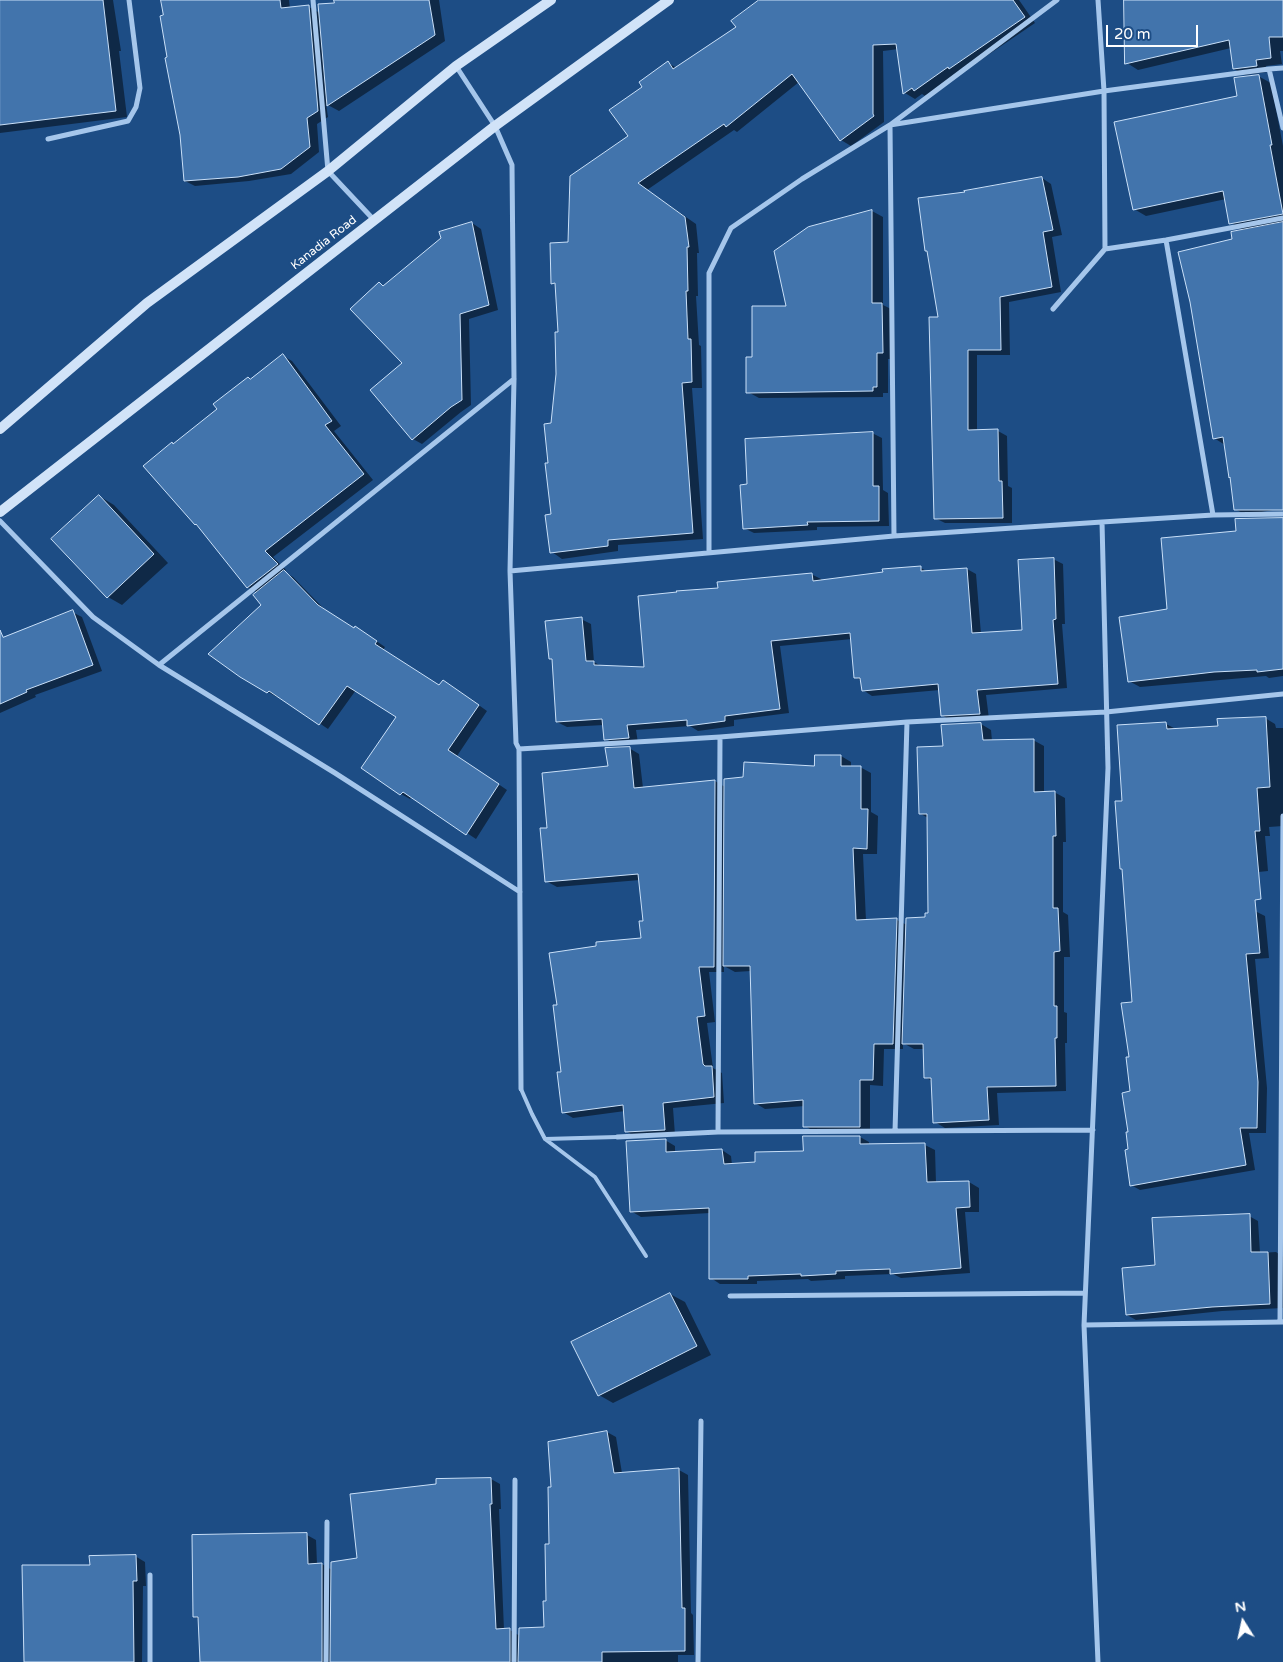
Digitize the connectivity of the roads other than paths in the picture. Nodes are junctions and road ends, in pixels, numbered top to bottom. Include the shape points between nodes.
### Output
1 (129, 0) edge
2 (313, 0) edge
3 (551, 0) edge
4 (669, 0) edge
5 (1056, 0) edge
6 (1098, 0) edge
7 (456, 66) junction
8 (1270, 68) junction
9 (1283, 68) edge
10 (1104, 91) junction
11 (495, 126) junction
12 (890, 126) junction
13 (1283, 128) edge
14 (48, 139) dead end
15 (328, 171) junction
16 (1283, 218) edge
17 (374, 220) junction
18 (1166, 240) junction
19 (1105, 249) junction
20 (1053, 309) dead end
21 (514, 379) junction
22 (0, 428) edge
23 (0, 512) edge
24 (1283, 514) edge
25 (1213, 515) junction
26 (0, 521) edge
27 (1102, 522) junction
28 (894, 536) junction
29 (709, 553) junction
30 (510, 571) junction
31 (159, 665) junction
32 (1283, 694) edge
33 (1106, 712) junction
34 (907, 722) junction
35 (720, 737) junction
36 (519, 749) junction
37 (1283, 816) edge
38 (520, 892) junction
39 (521, 1089) joint
40 (1094, 1130) junction
41 (895, 1131) junction
42 (718, 1132) junction
43 (617, 1136) joint
44 (545, 1139) junction
45 (646, 1256) dead end
46 (1085, 1293) junction
47 (730, 1296) dead end
48 (1282, 1322) edge
49 (1084, 1325) junction
50 (700, 1421) dead end
51 (515, 1480) dead end
52 (327, 1522) dead end
53 (150, 1575) dead end
54 (150, 1662) edge
55 (326, 1662) edge
56 (514, 1662) edge
57 (698, 1662) edge
58 (1098, 1662) edge

1 - 14 street via 140,88 136,107 128,121
2 - 15 street
3 - 7 main road
4 - 11 main road, Kanadia Road
5 - 12 street
6 - 10 street
7 - 11 street
7 - 15 main road
8 - 9 street
8 - 10 street
8 - 13 street
10 - 12 street
10 - 19 street
11 - 17 main road, Kanadia Road
11 - 21 street via 512,165
12 - 28 street
12 - 29 street via 802,179 731,228 709,273
15 - 17 street
15 - 22 main road via 147,303
16 - 18 street
17 - 23 main road, Kanadia Road
18 - 19 street
18 - 25 street
19 - 20 street
21 - 30 street
21 - 31 street
24 - 25 street
25 - 27 street
26 - 31 street via 93,617
27 - 28 street
27 - 33 street
28 - 29 street
29 - 30 street
30 - 36 street via 516,743
31 - 38 street
32 - 33 street
33 - 34 street
33 - 40 street via 1108,768
34 - 35 street
34 - 41 street
35 - 36 street
35 - 42 street
36 - 38 street
37 - 48 street
38 - 39 street
39 - 44 lane
40 - 41 street
40 - 46 street
41 - 42 street
42 - 43 street
43 - 44 lane
44 - 45 lane via 595,1176
46 - 47 street
46 - 49 street
48 - 49 street
49 - 58 street
50 - 57 street
51 - 56 street
52 - 55 street
53 - 54 street

